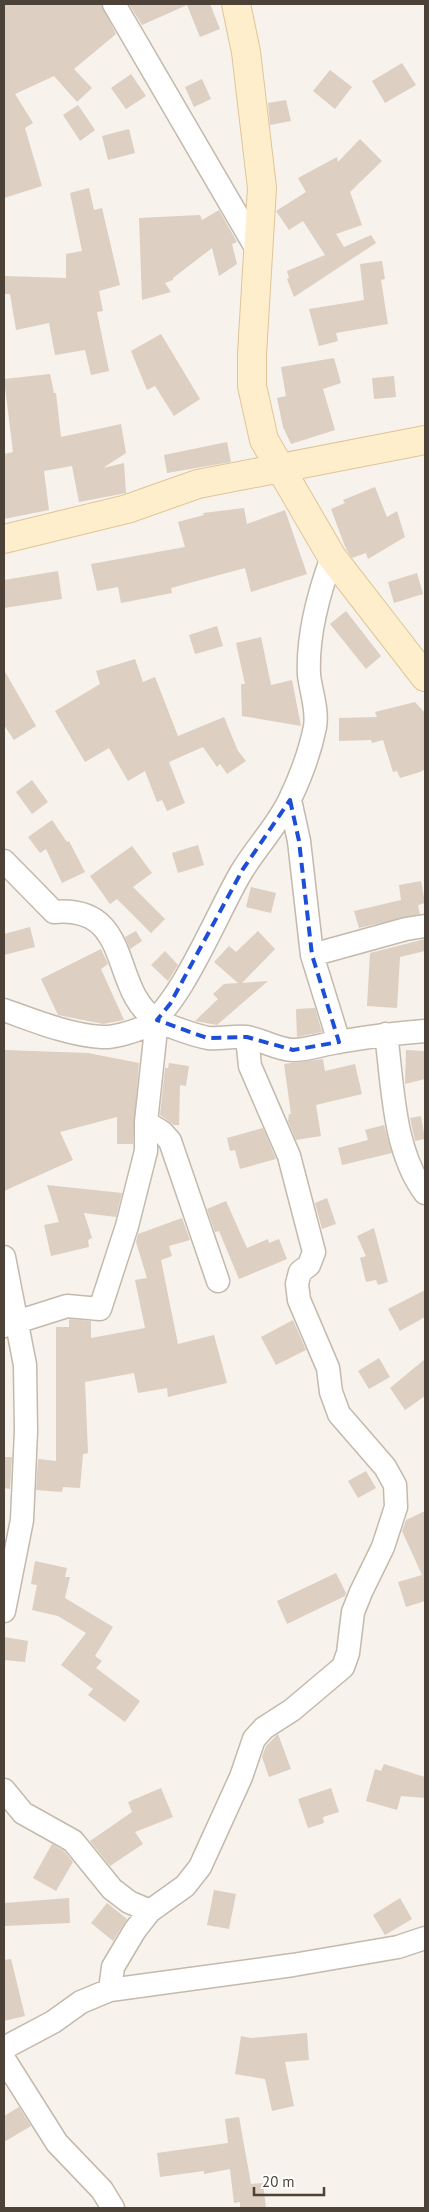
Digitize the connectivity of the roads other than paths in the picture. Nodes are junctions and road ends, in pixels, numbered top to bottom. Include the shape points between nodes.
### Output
1 (114, 4) edge
2 (236, 4) edge
3 (258, 251) junction
4 (425, 440) edge
5 (279, 468) junction
6 (4, 540) edge
7 (332, 557) junction
8 (425, 677) edge
9 (290, 800) junction
10 (4, 861) edge
11 (425, 926) edge
12 (312, 955) junction
13 (4, 1010) edge
14 (157, 1020) junction
15 (425, 1031) edge
16 (386, 1034) junction
17 (247, 1037) junction
18 (339, 1042) junction
19 (146, 1122) junction
20 (425, 1193) edge
21 (4, 1257) edge
22 (218, 1281) dead end
23 (10, 1324) edge
24 (4, 1611) edge
25 (4, 1790) edge
26 (150, 1911) junction
27 (425, 1938) edge
28 (110, 1990) junction
29 (4, 2048) edge
30 (4, 2059) edge
31 (113, 2208) edge

1 - 3 street
2 - 3 street via 246,52 259,160 262,215
3 - 5 street via 252,386 264,440
4 - 5 street
5 - 6 street via 198,484 127,509
5 - 7 street
7 - 8 street
7 - 9 street via 320,589 309,647 315,728
9 - 12 street via 299,841
9 - 14 street via 242,869 174,996
10 - 14 street via 54,912 91,915 105,930 126,968 131,990
11 - 12 street
12 - 18 street
13 - 14 street via 103,1038 142,1028
14 - 17 street via 207,1038
14 - 19 street
15 - 16 street
16 - 18 street
16 - 20 street via 406,1156
17 - 18 street via 292,1050
17 - 26 street via 250,1066 289,1156 314,1252 309,1265 300,1272 297,1284 299,1300 328,1368 331,1392 339,1414 385,1467 395,1485 396,1507 384,1547 353,1612 348,1652 342,1667 254,1739 241,1777 200,1867 185,1886
19 - 22 street via 170,1141
19 - 23 street via 146,1151 128,1226 100,1308 67,1306
21 - 23 street via 11,1286
23 - 24 street via 25,1365 25,1441 22,1520
25 - 26 street via 23,1813 73,1841 112,1889 129,1902
26 - 28 street via 113,1967
27 - 28 street via 398,1947 292,1965
28 - 29 street via 81,2002 46,2026
30 - 31 street via 58,2143 102,2190

